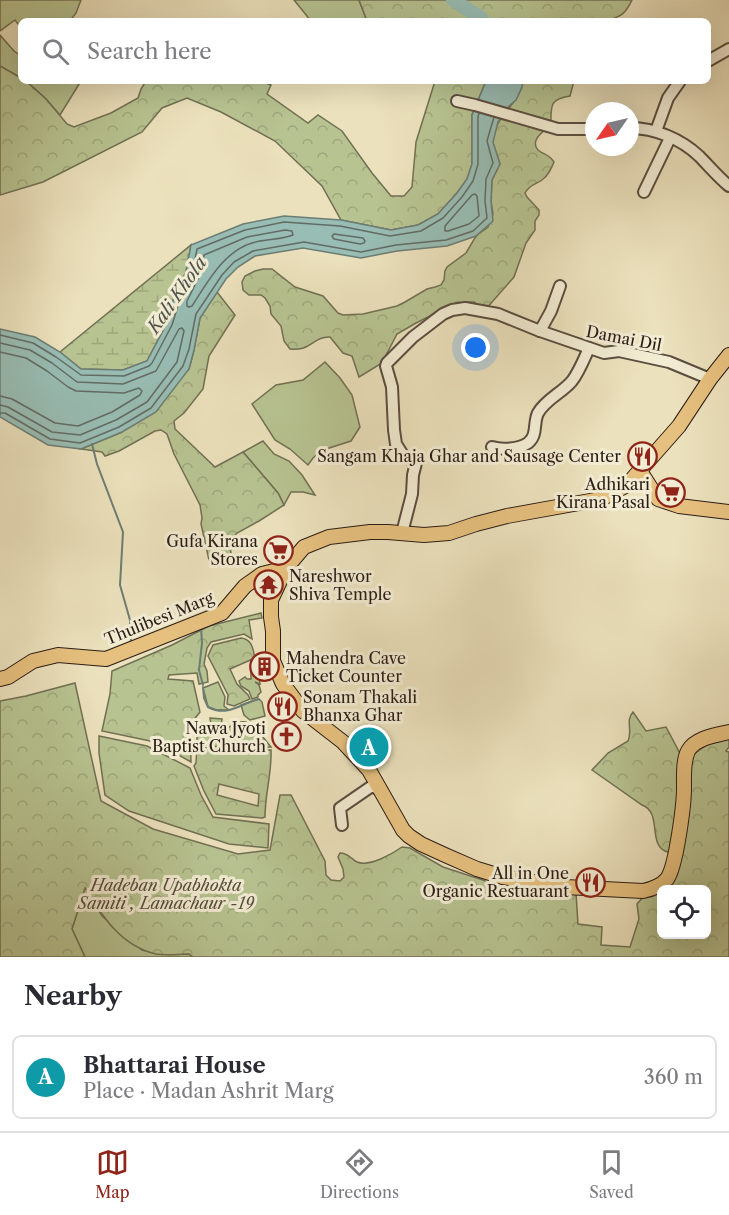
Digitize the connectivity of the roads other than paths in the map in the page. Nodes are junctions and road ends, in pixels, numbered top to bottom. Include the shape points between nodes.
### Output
1 (729, 49) edge
2 (711, 59) edge
3 (678, 84) edge
4 (457, 101) dead end
5 (585, 129) edge
6 (639, 129) edge
7 (656, 131) junction
8 (670, 138) junction
9 (729, 186) edge
10 (644, 192) dead end
11 (560, 286) dead end
12 (540, 331) junction
13 (589, 348) junction
14 (729, 355) edge
15 (710, 380) junction
16 (492, 447) dead end
17 (640, 471) junction
18 (627, 485) junction
19 (658, 499) junction
20 (729, 512) edge
21 (402, 532) junction
22 (286, 568) junction
23 (0, 679) edge
24 (729, 732) edge
25 (382, 791) junction
26 (342, 825) dead end

1 - 2 street
3 - 7 street via 668,98
4 - 5 street via 558,129
6 - 7 street
7 - 8 street
8 - 9 street via 697,155
8 - 10 street
11 - 12 street
12 - 13 street, Damai Dil
12 - 21 street, Damai Dil via 498,314 465,308 452,310 413,337 386,366 392,387 396,444 403,455 416,463
13 - 15 street, Damai Dil via 669,362
13 - 16 street via 572,381 539,412 531,439 520,447
14 - 15 main road
15 - 17 main road via 679,426
17 - 18 main road
17 - 19 main road
18 - 19 main road
18 - 21 main road via 601,499 507,516 449,533
19 - 20 main road via 679,506
21 - 22 main road via 329,537 304,547
22 - 23 main road, Thulibesi Marg via 262,574 245,586 222,613 106,658 58,655 33,661
22 - 25 main road via 271,600 273,661 283,684 303,711 344,742
24 - 25 main road via 709,736 688,751 673,868 668,878 653,890 565,887 477,869 409,836
25 - 26 street via 372,786 340,808

